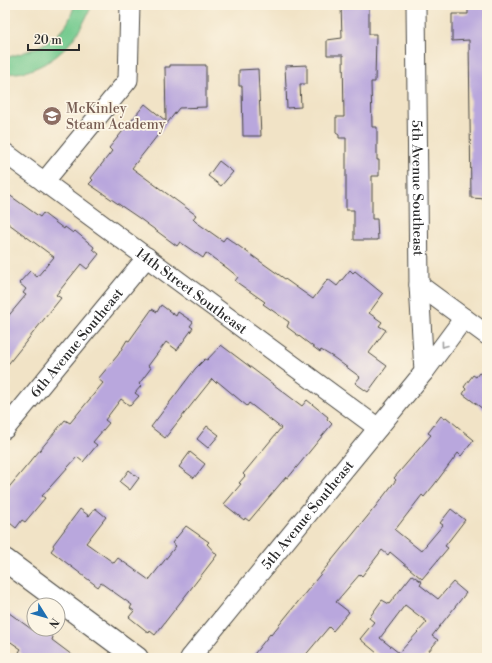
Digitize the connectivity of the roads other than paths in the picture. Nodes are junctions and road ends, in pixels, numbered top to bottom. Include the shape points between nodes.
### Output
1 (130, 5) edge
2 (416, 5) edge
3 (5, 153) edge
4 (44, 182) junction
5 (147, 257) junction
6 (419, 285) junction
7 (464, 318) junction
8 (487, 336) edge
9 (424, 372) junction
10 (378, 428) junction
11 (5, 429) edge
12 (5, 560) edge
13 (137, 658) edge
14 (190, 658) edge

1 - 4 street via 128,80
2 - 6 street, 5th Avenue Southeast
3 - 4 street, 14th Street Southeast
4 - 5 street, 14th Street Southeast
5 - 10 street, 14th Street Southeast
5 - 11 street, 6th Avenue Southeast
6 - 7 street
6 - 9 street, 5th Avenue Southeast
7 - 8 street
7 -> 9 street, 5th Avenue Southeast
9 - 10 street, 5th Avenue Southeast
10 - 14 street, 5th Avenue Southeast
12 - 13 street

